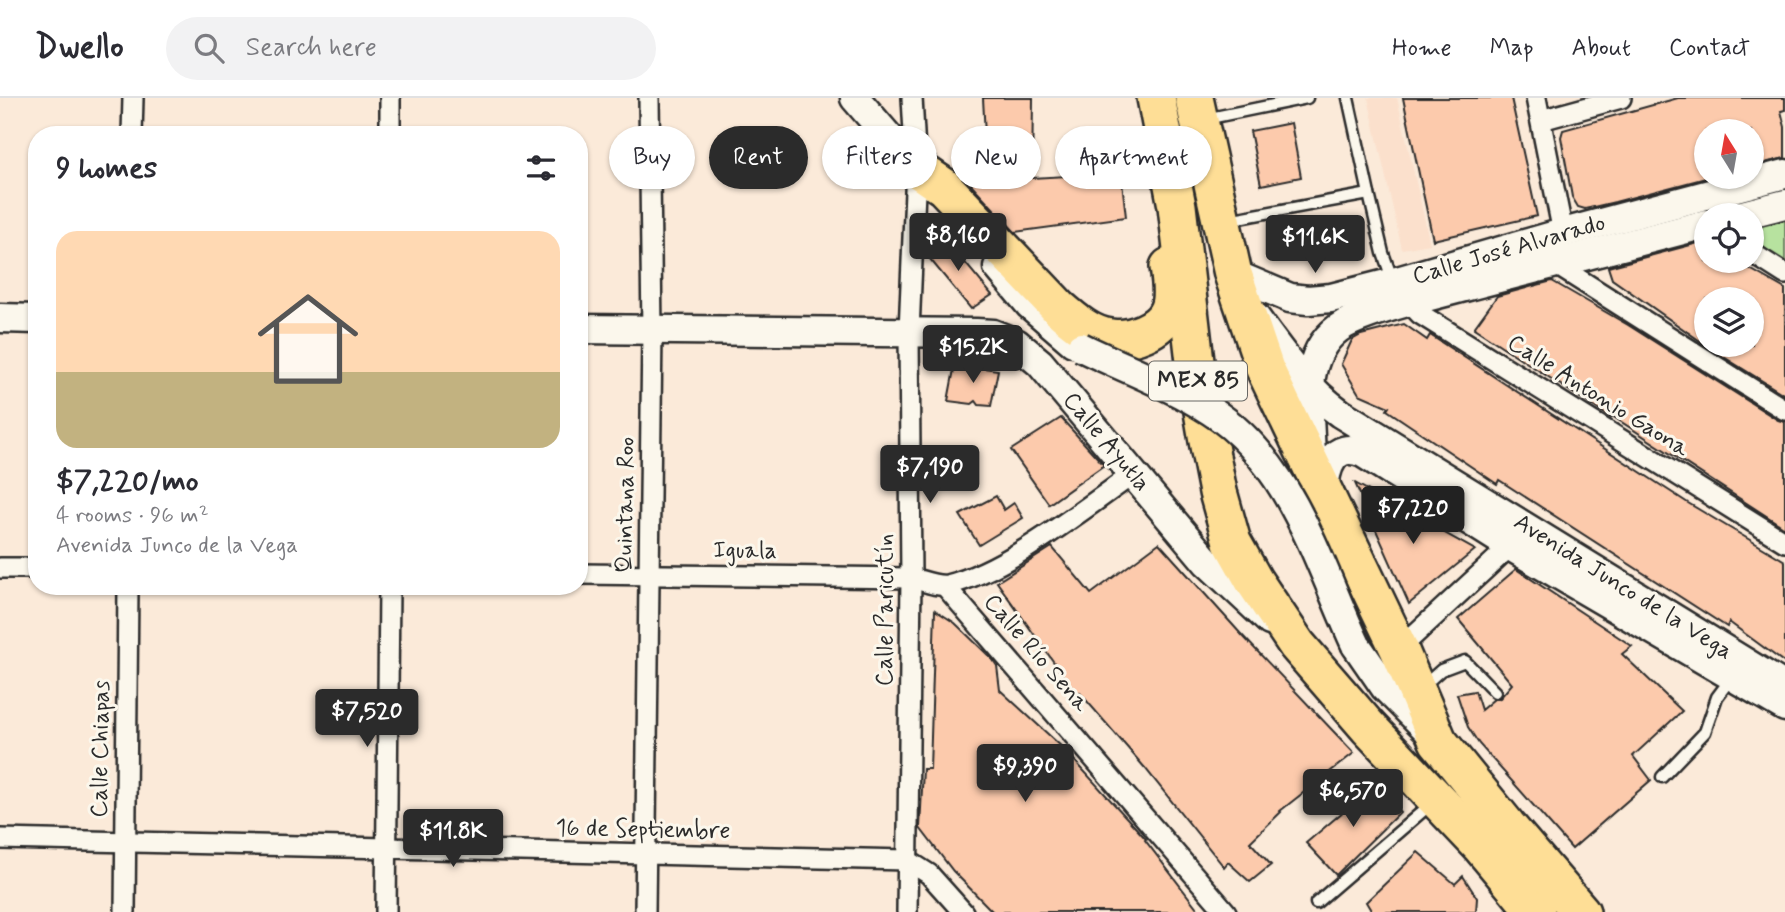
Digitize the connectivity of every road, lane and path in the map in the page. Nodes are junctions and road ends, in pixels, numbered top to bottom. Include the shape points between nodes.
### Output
1 (133, 98) edge
2 (390, 98) edge
3 (649, 98) edge
4 (855, 98) edge
5 (912, 98) edge
6 (1133, 98) edge
7 (1156, 98) edge
8 (1307, 98) edge
9 (1348, 98) edge
10 (1536, 98) edge
11 (1621, 98) edge
12 (1196, 109) edge
13 (1541, 120) junction
14 (132, 126) edge
15 (390, 126) edge
16 (879, 126) edge
17 (914, 126) edge
18 (1151, 126) edge
19 (1162, 126) edge
20 (1785, 174) edge
21 (937, 182) edge
22 (915, 189) edge
23 (933, 189) edge
24 (1174, 189) edge
25 (1369, 194) junction
26 (1785, 204) edge
27 (1177, 206) junction
28 (1764, 209) edge
29 (1221, 221) junction
30 (1694, 225) edge
31 (1641, 227) junction
32 (1563, 233) junction
33 (1163, 240) junction
34 (1764, 261) edge
35 (1555, 264) junction
36 (1785, 274) edge
37 (1237, 286) junction
38 (1401, 292) junction
39 (0, 318) edge
40 (28, 319) edge
41 (588, 329) edge
42 (652, 331) junction
43 (909, 331) junction
44 (1330, 335) junction
45 (1310, 389) junction
46 (1785, 410) edge
47 (1340, 413) junction
48 (1132, 475) junction
49 (1318, 479) junction
50 (1519, 537) junction
51 (1785, 542) edge
52 (0, 568) edge
53 (28, 568) edge
54 (588, 574) edge
55 (649, 575) junction
56 (911, 578) junction
57 (945, 586) junction
58 (128, 595) edge
59 (389, 595) edge
60 (1297, 645) junction
61 (1399, 649) junction
62 (1732, 676) junction
63 (1785, 687) edge
64 (1417, 691) junction
65 (1495, 692) dead end
66 (1785, 707) edge
67 (1438, 741) junction
68 (1662, 777) dead end
69 (1436, 799) junction
70 (0, 839) edge
71 (125, 841) junction
72 (387, 847) junction
73 (646, 855) junction
74 (907, 860) junction
75 (1316, 903) dead end
76 (1524, 908) edge
77 (125, 912) edge
78 (387, 912) edge
79 (645, 912) edge
80 (906, 912) edge
81 (963, 912) edge
82 (1226, 912) edge
83 (1581, 912) edge

1 - 14 street
2 - 15 street
3 - 42 street, Quintana Roo
4 - 16 street
5 - 17 street, Calle Paricutín
6 - 18 highway
6 - 33 highway
7 - 19 highway, MEX 85
8 - 12 lane
9 - 25 lane
10 - 13 street
11 - 13 street
12 - 29 highway, MEX 85
13 - 32 street
20 - 31 street, Calle José Alvarado
21 - 33 highway via 1076,323 1111,338 1150,330 1168,312 1172,290
22 - 43 street, Calle Paricutín
23 - 67 street, bridge via 1030,305 1055,328 1081,347 1211,410 1259,452 1294,507 1356,645 1385,687
24 - 27 highway, MEX 85
25 - 29 lane
25 - 38 lane via 1383,253
26 - 28 street
27 - 33 highway
27 - 60 highway, MEX 85 via 1204,417 1226,524 1243,563
29 - 37 highway, MEX 85
30 - 31 street, Calle José Alvarado
31 - 32 street, Calle José Alvarado
31 - 35 street, Calle José Alvarado
32 - 38 street, Calle José Alvarado
34 - 36 street
35 - 38 street, Calle José Alvarado
35 - 46 street
37 - 38 street, Calle José Alvarado via 1308,300
37 - 45 street, Avenida Junco de la Vega
37 - 49 highway, MEX 85 via 1265,369
38 - 44 street, Calle José Alvarado
38 - 51 street, Calle Antonio Gaona via 1420,314
39 - 40 street
41 - 42 street, Calle Ayutla
42 - 43 street, Calle Ayutla
42 - 55 street, Quintana Roo
43 - 48 street, Calle Ayutla via 993,334 1016,343 1040,363
43 - 56 street, Calle Paricutín
44 - 45 street, Calle José Alvarado via 1313,361
44 - 47 street via 1328,373
45 - 47 street, Avenida Junco de la Vega
45 - 49 street, Calle José Alvarado
47 - 50 street, Avenida Junco de la Vega
48 - 57 street via 1026,548
48 - 60 street, Calle Ayutla via 1206,562
49 - 50 street, Avenida Junco de la Vega via 1324,477 1330,461 1356,450
49 - 61 highway, MEX 85
50 - 61 street
50 - 62 street, Avenida Junco de la Vega
50 - 63 street, Avenida Junco de la Vega
52 - 53 street
54 - 55 street, Iguala
55 - 56 street, Iguala
55 - 73 street, Quintana Roo
56 - 57 street, Iguala
56 - 74 street, Calle Paricutín
57 - 82 street, Calle Río Sena
58 - 71 street, Calle Chiapas
59 - 72 street
60 - 69 highway, MEX 85
61 - 64 highway, MEX 85
62 - 66 street, Avenida Junco de la Vega
62 - 68 lane via 1717,697 1705,733
64 - 65 lane via 1441,670 1465,661
64 - 67 highway, MEX 85
67 - 83 highway, MEX 85
69 - 75 lane
69 - 76 highway, MEX 85 via 1480,845
70 - 71 street, 16 de Septiembre
71 - 72 street, 16 de Septiembre
71 - 77 street, Calle Chiapas
72 - 73 street, 16 de Septiembre
72 - 78 street
73 - 74 street, 16 de Septiembre
73 - 79 street, Quintana Roo
74 - 80 street, Calle Paricutín
74 - 81 street via 929,874

